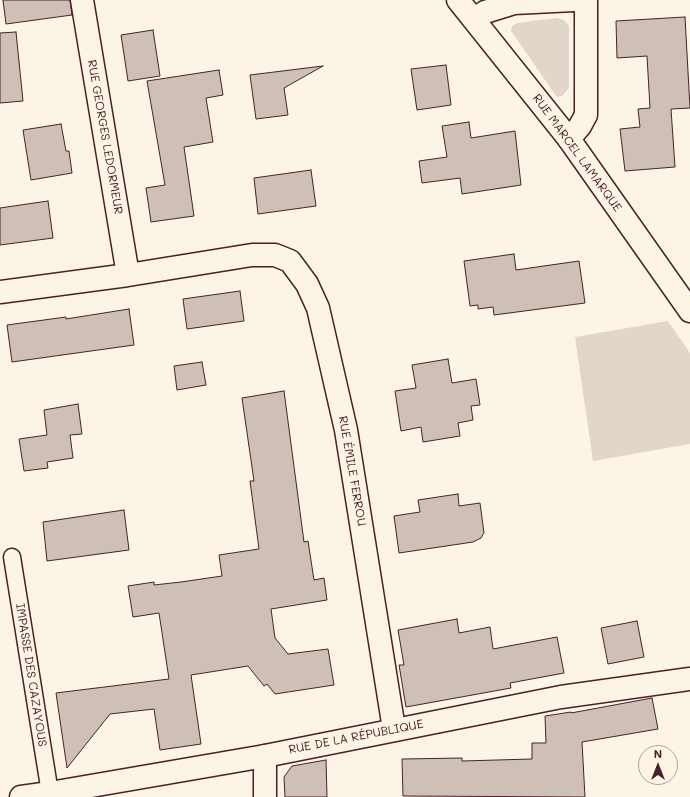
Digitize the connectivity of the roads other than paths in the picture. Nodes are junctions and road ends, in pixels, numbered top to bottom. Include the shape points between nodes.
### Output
1 (82, 0) edge
2 (458, 0) edge
3 (574, 0) edge
4 (586, 0) edge
5 (474, 19) junction
6 (569, 139) junction
7 (128, 274) junction
8 (0, 292) edge
9 (690, 311) edge
10 (12, 558) dead end
11 (690, 679) edge
12 (394, 729) junction
13 (265, 756) junction
14 (50, 793) junction
15 (21, 797) edge
16 (265, 797) edge

1 - 7 street, RUE GEORGES LEDORMEUR
2 - 5 street, RUE MARCEL LAMARQUE
3 - 5 street via 514,3 485,12
4 - 6 street via 586,115
5 - 6 street, RUE MARCEL LAMARQUE
6 - 9 street, RUE MARCEL LAMARQUE
7 - 8 street
7 - 12 street, RUE ÉMILE FERROU via 252,255 275,255 290,261 307,284 318,308 346,430
10 - 14 lane, IMPASSE DES CAZAYOUS
11 - 12 street, RUE DE LA RÉPUBLIQUE via 561,697
12 - 13 street, RUE DE LA RÉPUBLIQUE
13 - 14 street, RUE DE LA RÉPUBLIQUE
13 - 16 street
14 - 15 street, RUE DE LA RÉPUBLIQUE

